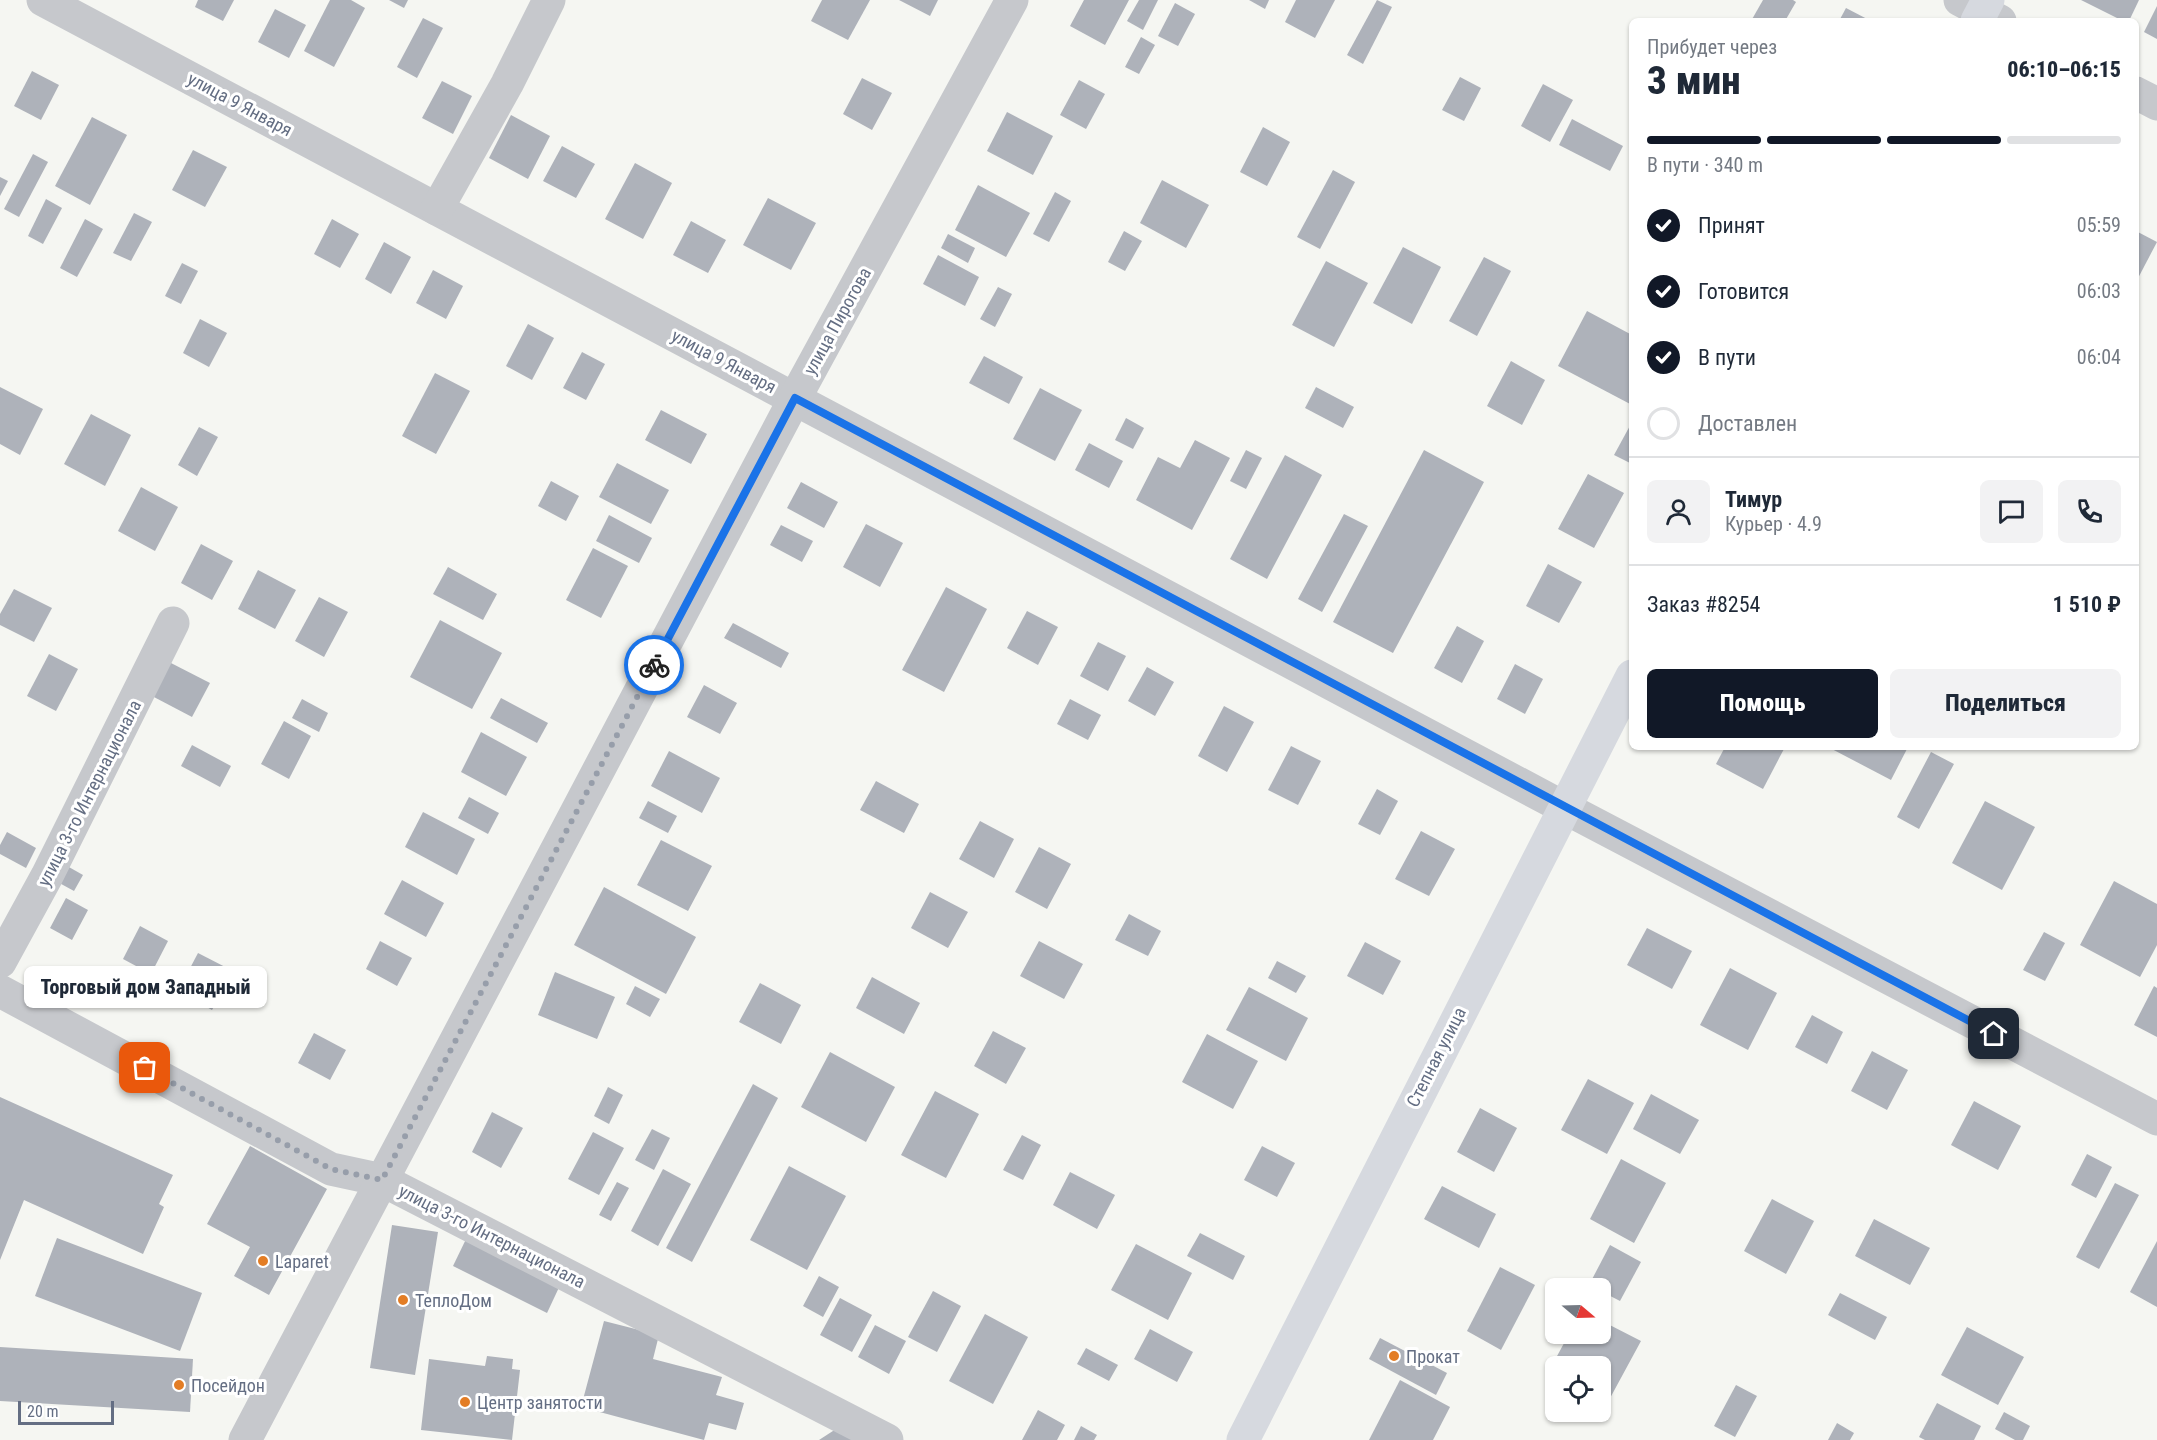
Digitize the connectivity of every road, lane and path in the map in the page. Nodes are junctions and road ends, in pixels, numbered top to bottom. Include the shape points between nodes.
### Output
1 (43, 0) edge
2 (549, 0) edge
3 (1012, 0) edge
4 (2139, 95) edge
5 (2157, 104) edge
6 (437, 209) junction
7 (795, 398) junction
8 (173, 623) dead end
9 (1629, 682) edge
10 (1563, 807) junction
11 (0, 962) edge
12 (0, 991) edge
13 (2157, 1119) edge
14 (382, 1180) junction
15 (245, 1440) edge
16 (887, 1440) edge
17 (1243, 1440) edge

1 - 6 street, улица 9 Января
2 - 6 street
3 - 7 street, улица Пирогова
4 - 5 street
6 - 7 street, улица 9 Января
7 - 10 street, улица 9 Января
7 - 14 street, улица Пирогова
8 - 11 street, улица 3-го Интернационала
9 - 10 main road, Степная улица
10 - 13 street, улица 9 Января
10 - 17 main road, Степная улица
12 - 14 street, улица 3-го Интернационала via 331,1169
14 - 15 street, улица Пирогова
14 - 16 street, улица 3-го Интернационала

